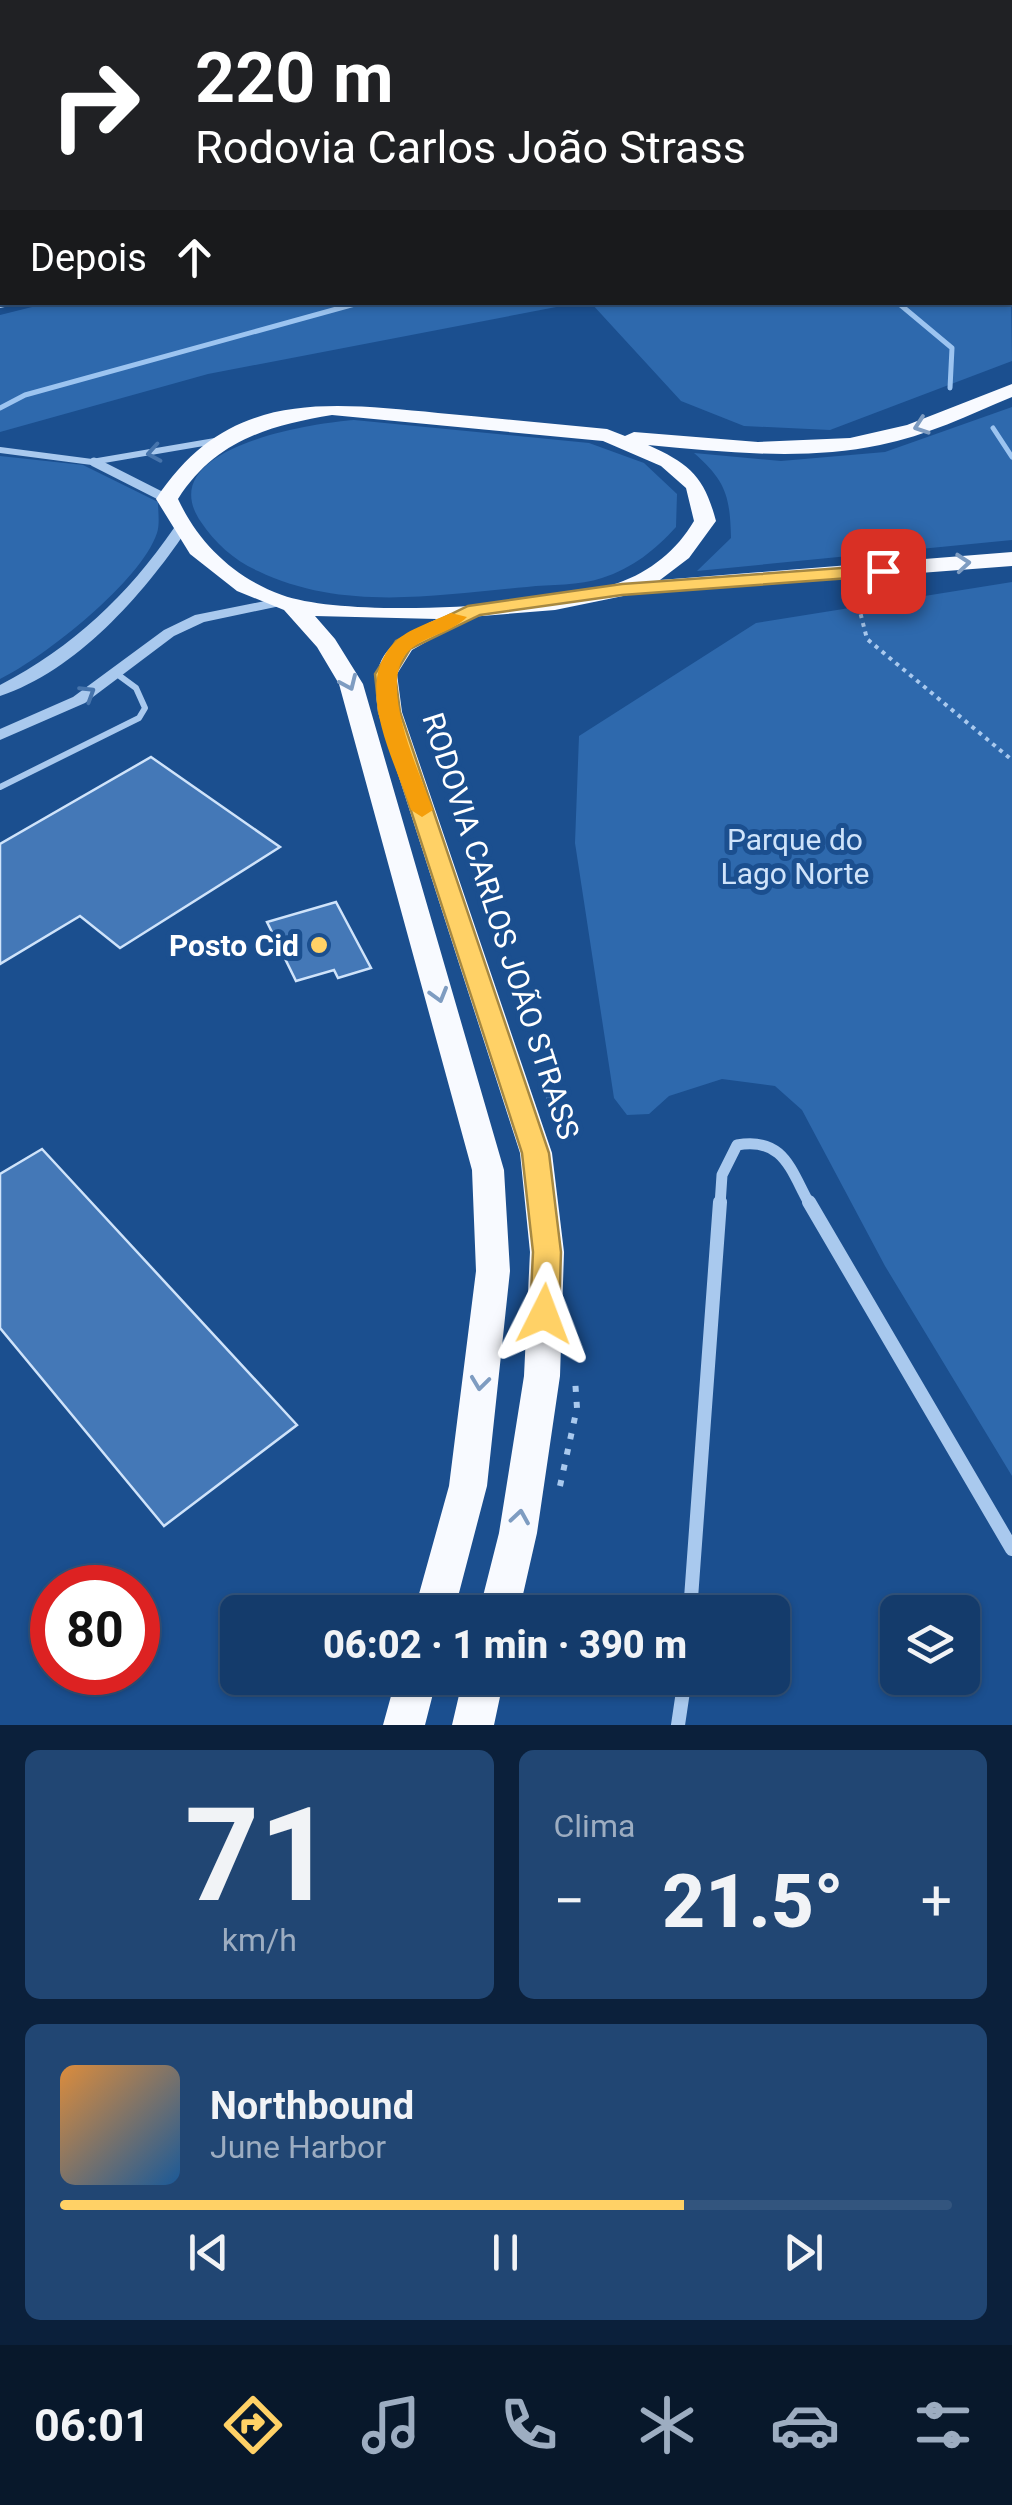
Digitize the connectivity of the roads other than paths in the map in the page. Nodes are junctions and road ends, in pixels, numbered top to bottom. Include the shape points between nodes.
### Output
1 (1008, 392) edge
2 (606, 435) junction
3 (215, 441) junction
4 (0, 450) edge
5 (92, 462) junction
6 (167, 499) junction
7 (179, 531) junction
8 (1012, 559) edge
9 (622, 589) junction
10 (286, 604) junction
11 (475, 610) junction
12 (117, 674) junction
13 (0, 691) edge
14 (0, 735) edge
15 (0, 786) edge
16 (1012, 1549) edge
17 (439, 1595) edge
18 (503, 1595) edge
19 (691, 1595) edge
20 (412, 1695) edge
21 (480, 1695) edge
22 (682, 1695) edge
23 (404, 1725) edge
24 (473, 1725) edge
25 (678, 1725) edge

1 -> 2 highway via 882,439 822,448
2 - 3 highway via 332,409
2 - 9 highway via 668,462 696,486 705,520 693,545
3 -> 5 street
3 - 6 highway via 182,472
4 - 5 street
5 - 6 street
6 - 7 highway
7 - 10 highway via 220,568
7 - 13 street via 147,582 105,625 51,666
9 -> 8 highway
9 - 11 highway
10 - 11 highway
10 - 12 street via 200,618
10 -> 17 highway via 327,644 351,684 488,1170 492,1271 468,1486
18 -> 11 highway, RODOVIA CARLOS JOÃO STRASS via 542,1376 547,1252 536,1153 390,712 385,674 403,645
14 -> 12 street via 79,700
12 - 15 lane via 142,697 145,708 138,718
16 - 19 street via 778,1151 760,1141 737,1145 722,1175
20 - 23 highway
21 - 24 highway
22 - 25 street

